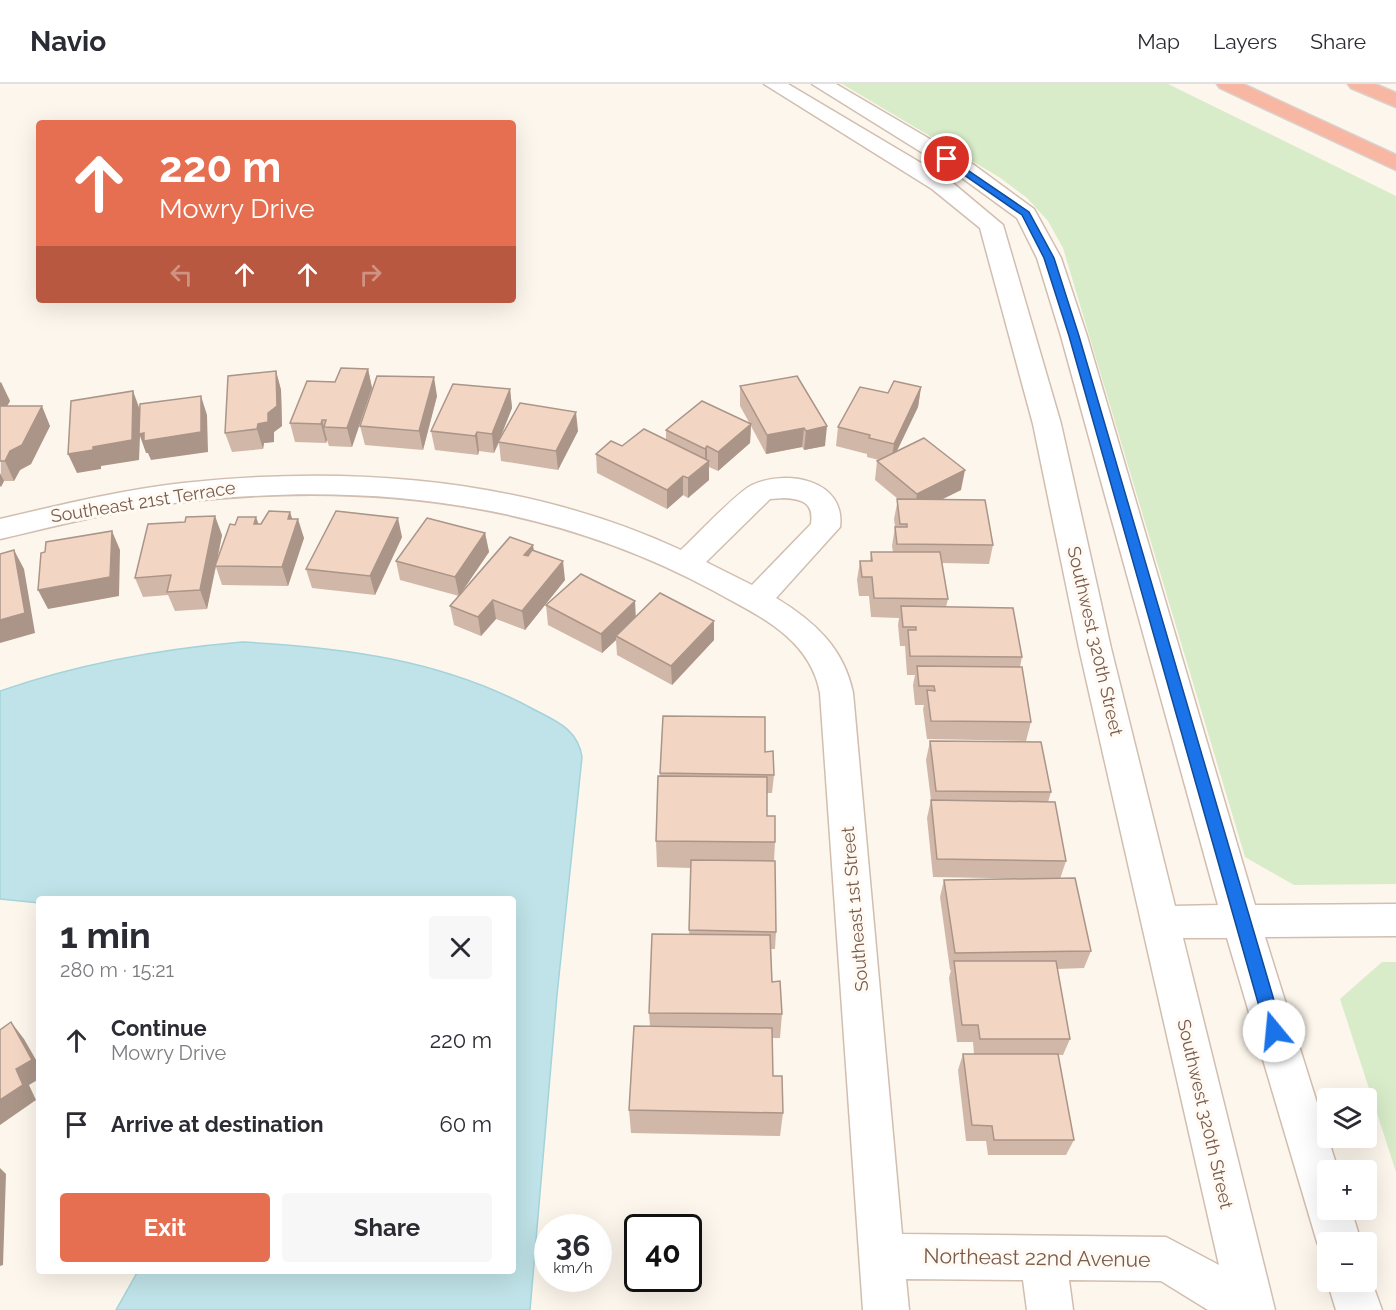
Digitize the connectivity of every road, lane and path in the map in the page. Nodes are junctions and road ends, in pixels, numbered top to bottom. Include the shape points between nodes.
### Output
1 (774, 84) edge
2 (822, 84) edge
3 (1227, 84) edge
4 (1358, 84) edge
5 (1396, 100) edge
6 (1396, 164) edge
7 (0, 529) edge
8 (696, 568) junction
9 (756, 600) junction
10 (1396, 920) edge
11 (1160, 921) junction
12 (1241, 922) junction
13 (1317, 1171) edge
14 (882, 1256) junction
15 (1043, 1259) junction
16 (1353, 1292) edge
17 (886, 1310) edge
18 (1050, 1310) edge
19 (1251, 1310) edge
20 (1359, 1310) edge

1 - 11 street, Southwest 320th Street via 940,184 991,225 1047,424
2 - 12 street via 966,170 1026,214 1049,258
3 - 6 highway
4 - 5 highway
7 - 8 street, Southeast 21st Terrace via 168,494 303,483 360,485 460,494 530,508 614,532
8 - 9 street, Southeast 1st Street
8 - 9 street via 761,492 796,488 812,494 824,503 828,515 825,527
9 - 14 street, Southeast 1st Street via 813,643 826,659 834,681 840,714
10 - 12 street
11 - 12 street
11 - 19 street, Southwest 320th Street
12 - 13 street
14 - 15 street, Northeast 22nd Avenue
14 - 17 street, Southeast 1st Street
15 - 18 street
15 - 19 street, Northeast 22nd Avenue via 1166,1259
16 - 20 street

